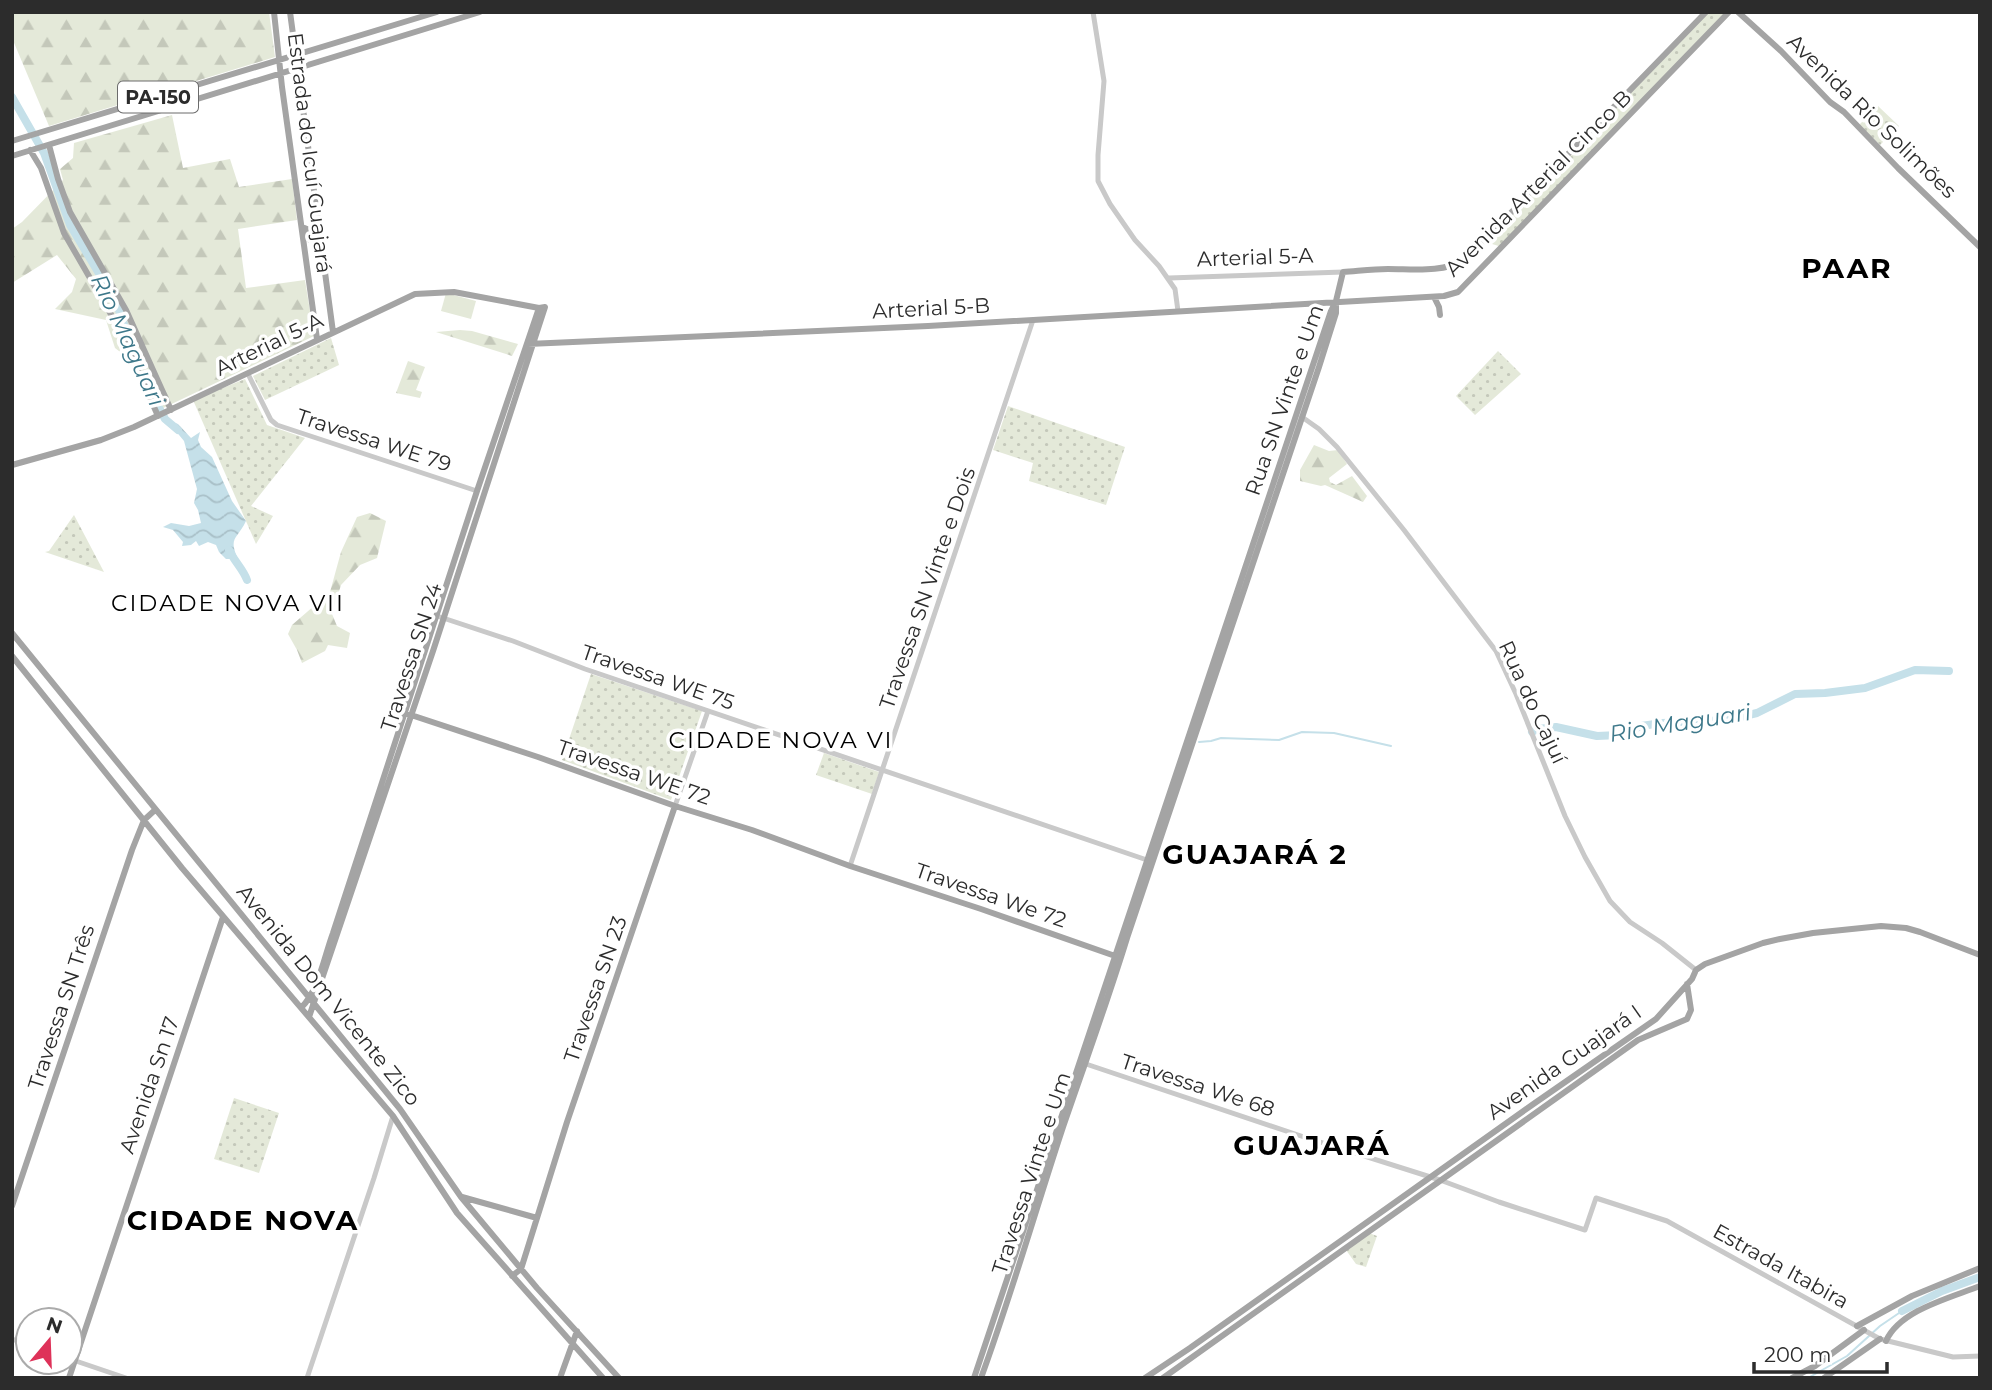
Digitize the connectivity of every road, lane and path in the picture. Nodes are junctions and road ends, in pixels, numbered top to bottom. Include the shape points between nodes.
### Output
1 (274, 12) edge
2 (290, 12) edge
3 (437, 12) edge
4 (480, 12) edge
5 (1093, 12) edge
6 (1706, 12) edge
7 (1729, 12) edge
8 (1738, 12) edge
9 (386, 28) junction
10 (388, 40) junction
11 (296, 55) junction
12 (279, 60) junction
13 (298, 69) junction
14 (281, 75) junction
15 (190, 87) junction
16 (292, 93) junction
17 (187, 103) junction
18 (12, 141) edge
19 (49, 145) junction
20 (32, 150) junction
21 (12, 156) edge
22 (302, 227) junction
23 (320, 238) junction
24 (1980, 247) edge
25 (1343, 272) junction
26 (1168, 278) junction
27 (1434, 297) junction
28 (1336, 301) junction
29 (542, 308) joint
30 (1178, 311) junction
31 (1440, 315) dead end
32 (1033, 320) junction
33 (333, 332) junction
34 (317, 339) junction
35 (531, 345) junction
36 (1314, 373) junction
37 (248, 374) junction
38 (168, 411) junction
39 (158, 415) junction
40 (1302, 417) junction
41 (12, 465) edge
42 (477, 491) junction
43 (1272, 498) junction
44 (440, 617) junction
45 (12, 633) edge
46 (12, 656) edge
47 (1209, 686) junction
48 (708, 711) junction
49 (408, 714) junction
50 (882, 771) junction
51 (675, 806) junction
52 (154, 811) junction
53 (144, 820) junction
54 (1147, 860) junction
55 (849, 866) junction
56 (223, 917) junction
57 (1980, 955) edge
58 (1117, 957) junction
59 (1696, 970) junction
60 (293, 976) junction
61 (1110, 979) joint
62 (281, 985) junction
63 (1687, 985) junction
64 (311, 1000) junction
65 (301, 1008) junction
66 (309, 1017) junction
67 (1083, 1063) junction
68 (1077, 1079) junction
69 (393, 1115) junction
70 (1430, 1177) junction
71 (1440, 1180) junction
72 (461, 1197) junction
73 (1596, 1198) joint
74 (12, 1206) edge
75 (537, 1218) junction
76 (1980, 1268) edge
77 (520, 1269) junction
78 (512, 1276) junction
79 (1980, 1286) edge
80 (1857, 1326) junction
81 (84, 1327) edge
82 (1864, 1330) junction
83 (577, 1331) junction
84 (1883, 1340) junction
85 (571, 1343) junction
86 (1980, 1356) edge
87 (84, 1364) edge
88 (126, 1378) edge
89 (307, 1378) edge
90 (560, 1378) edge
91 (603, 1378) edge
92 (619, 1378) edge
93 (974, 1378) edge
94 (981, 1378) edge
95 (1145, 1378) edge
96 (1163, 1378) edge
97 (1792, 1378) edge
98 (1824, 1378) edge

1 - 12 main road, Estrada do Icuí Guajará
2 - 11 main road, Estrada do Icuí Guajará
3 - 9 main road, PA-150
4 - 10 main road, PA-150
5 - 26 street via 1104,81 1098,181 1135,240
6 - 25 main road via 1465,260 1439,269
7 - 27 main road, Avenida Arterial Cinco B via 1458,292
8 - 24 main road, Avenida Rio Solimões
9 - 10 main road
9 - 11 main road, PA-150
10 - 13 main road, PA-150
11 - 12 main road, PA-150
11 - 13 main road, Estrada do Icuí Guajará
12 - 14 main road, Estrada do Icuí Guajará
12 - 15 main road, PA-150
13 - 14 main road, PA-150
13 - 16 main road, Estrada do Icuí Guajará
14 - 16 main road, Estrada do Icuí Guajará
14 - 17 main road, PA-150
15 - 17 main road via 186,89
15 - 18 main road, PA-150
16 - 22 main road, Estrada do Icuí Guajará
16 - 23 main road, Estrada do Icuí Guajará
17 - 19 main road, PA-150
19 - 20 main road, PA-150
19 - 38 main road via 70,212 125,310
20 - 21 main road, PA-150
20 - 39 main road via 64,233 120,330
22 - 23 main road via 310,240
22 - 34 main road, Estrada do Icuí Guajará
23 - 33 main road, Estrada do Icuí Guajará
25 - 26 street, Arterial 5-A
25 - 28 main road, Rua SN Vinte e Um
26 - 30 street via 1175,289
27 - 28 main road, Avenida Arterial Cinco B
27 - 31 main road
28 - 30 main road, Arterial 5-B
28 - 36 main road, Rua SN Vinte e Um
29 - 33 main road, Arterial 5-A via 454,292 415,294
29 - 35 main road, Travessa SN 24
30 - 32 main road, Arterial 5-B
32 - 35 main road, Arterial 5-B
32 - 50 street, Travessa SN Vinte e Dois
33 - 34 main road, Arterial 5-A
34 - 37 main road, Arterial 5-A
35 - 42 main road, Travessa SN 24
35 - 44 main road, Travessa SN 24
36 - 40 main road, Rua SN Vinte e Um
36 - 43 main road, Rua SN Vinte e Um
37 - 38 main road, Arterial 5-A
37 - 42 street, Travessa WE 79 via 276,425
38 - 39 main road, Arterial 5-A
39 - 41 main road, Arterial 5-A via 108,437
40 - 43 main road, Rua SN Vinte e Um
40 - 59 street, Rua do Cajuí via 1337,447 1496,651 1565,816 1610,901 1630,922
42 - 44 main road, Travessa SN 24
43 - 47 main road, Rua SN Vinte e Um
44 - 48 street, Travessa WE 75
44 - 49 main road, Travessa SN 24
45 - 52 main road
46 - 53 main road, Avenida Dom Vicente Zico
47 - 54 main road, Rua SN Vinte e Um
47 - 58 main road, Rua SN Vinte e Um
48 - 50 street, Travessa WE 75
48 - 51 street, Travessa SN 23
49 - 51 main road, Travessa WE 72
49 - 64 main road, Travessa SN 24
50 - 54 street, Travessa WE 75
50 - 55 street, Travessa SN Vinte e Dois
51 - 55 main road, Travessa WE 72
51 - 75 main road, Travessa SN 23
52 - 53 main road
52 - 60 main road, Avenida Dom Vicente Zico
53 - 56 main road, Avenida Dom Vicente Zico
53 - 74 main road, Travessa SN Três
54 - 58 main road, Rua SN Vinte e Um
55 - 58 main road, Travessa We 72
56 - 62 main road, Avenida Dom Vicente Zico
56 - 81 main road, Avenida Sn 17
57 - 59 main road via 1920,932 1881,926 1763,943
58 - 61 main road, Rua SN Vinte e Um
59 - 63 main road
60 - 62 main road via 292,985
60 - 64 main road, Avenida Dom Vicente Zico
61 - 67 main road, Travessa Vinte e Um
62 - 65 main road, Avenida Dom Vicente Zico
63 - 70 main road, Avenida Guajará I via 1656,1019
63 - 71 main road, Avenida Guajará I via 1691,1010 1687,1019 1639,1040
64 - 65 main road, Travessa SN 24
64 - 66 main road, Travessa SN 24
64 - 72 main road, Avenida Dom Vicente Zico via 400,1109
65 - 66 main road, Avenida Dom Vicente Zico
66 - 69 main road, Avenida Dom Vicente Zico
67 - 68 main road, Travessa Vinte e Um
67 - 70 street, Travessa We 68
68 - 93 main road, Travessa Vinte e Um
68 - 94 main road, Travessa Vinte e Um
69 - 78 main road, Avenida Dom Vicente Zico via 454,1209
69 - 89 street
70 - 71 street, Travessa We 68
70 - 95 main road, Avenida Guajará I
71 - 73 street, Travessa We 68 via 1585,1230
71 - 96 main road, Avenida Guajará I
72 - 75 main road
72 - 77 main road, Avenida Dom Vicente Zico
73 - 80 street, Estrada Itabira via 1667,1221
75 - 77 main road, Travessa SN 23
76 - 80 main road via 1912,1296
77 - 78 main road
77 - 83 main road, Avenida Dom Vicente Zico
78 - 85 main road, Avenida Dom Vicente Zico
79 - 84 main road via 1906,1318
80 - 82 street, Estrada Itabira
82 - 84 street, Estrada Itabira
82 - 97 main road
83 - 85 main road
83 - 92 main road, Avenida Dom Vicente Zico
84 - 86 street, Estrada Itabira via 1953,1357
84 - 98 main road
85 - 90 main road
85 - 91 main road, Avenida Dom Vicente Zico
87 - 88 street

